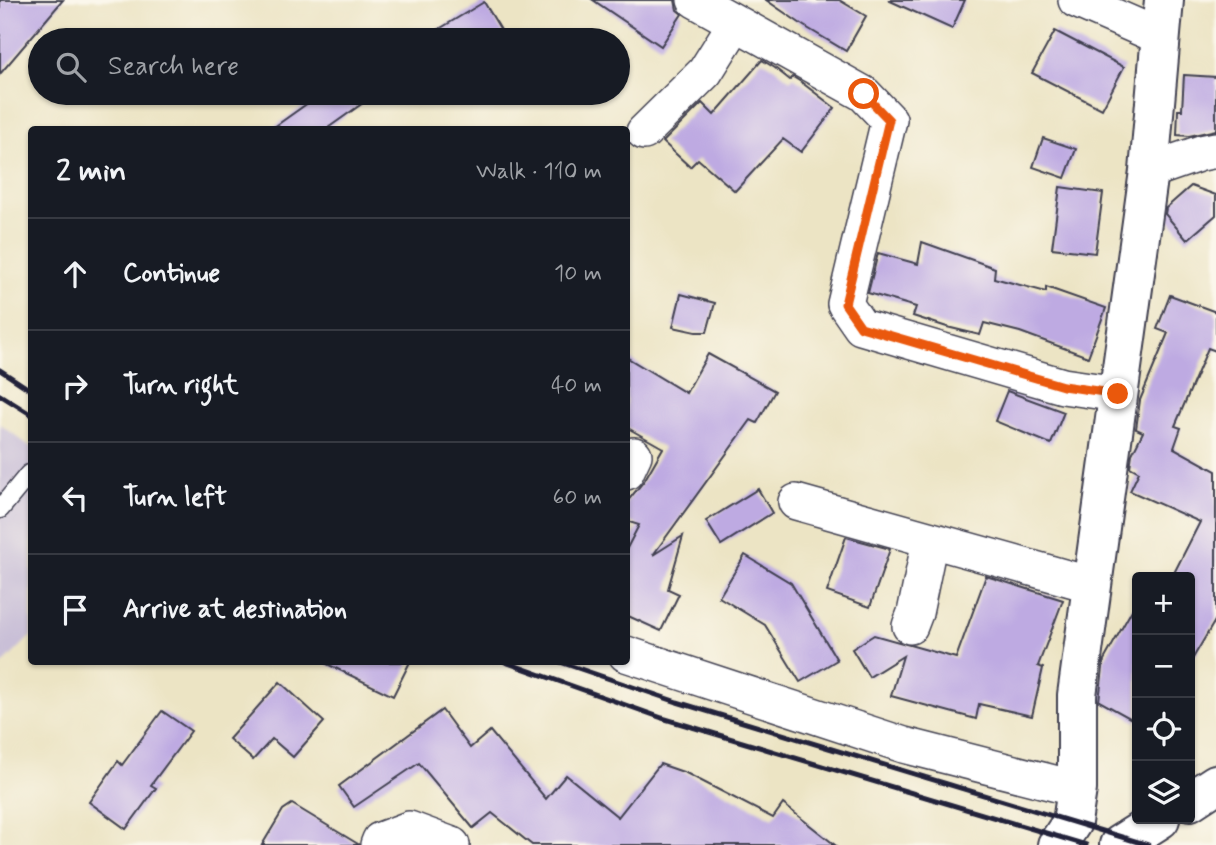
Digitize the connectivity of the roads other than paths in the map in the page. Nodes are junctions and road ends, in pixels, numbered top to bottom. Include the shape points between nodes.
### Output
1 (695, 0) edge
2 (1076, 0) edge
3 (1163, 18) edge
4 (735, 24) junction
5 (644, 131) dead end
6 (1216, 150) edge
7 (1149, 171) junction
8 (1118, 394) junction
9 (28, 475) edge
10 (796, 502) dead end
11 (0, 509) edge
12 (930, 540) junction
13 (1092, 585) junction
14 (910, 626) dead end
15 (630, 655) edge
16 (1216, 784) edge
17 (1077, 789) junction
18 (1195, 797) edge
19 (1152, 824) edge
20 (378, 845) edge
21 (452, 845) edge
22 (1057, 845) edge
23 (1119, 845) edge

1 - 4 street
2 - 3 street
3 - 7 street
4 - 5 street via 705,72
4 - 8 street via 864,94 889,120 845,304 861,327 1063,386
6 - 7 street
7 - 8 street
8 - 13 street
9 - 11 lane
10 - 12 street
12 - 13 street
12 - 14 street
13 - 17 street via 1077,695
15 - 17 street via 904,745
16 - 18 street
17 - 22 street via 1072,822
19 - 23 street
20 - 21 street via 380,840 409,829

